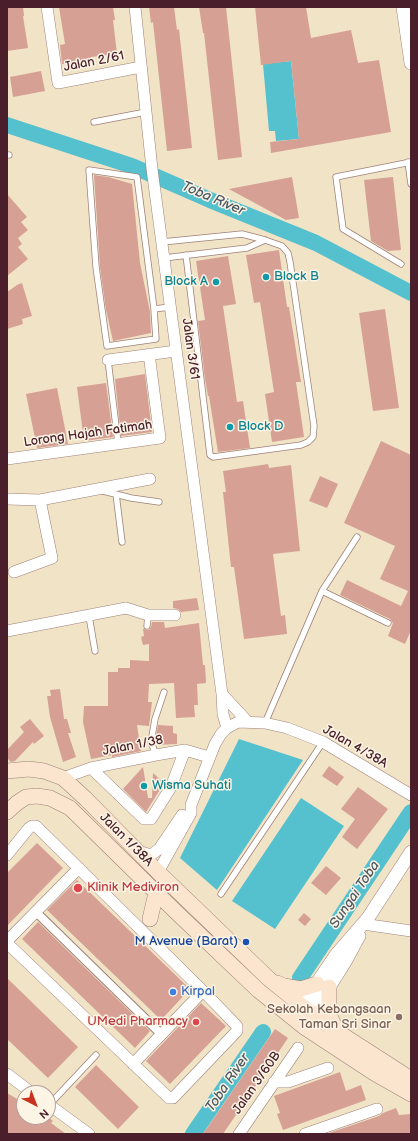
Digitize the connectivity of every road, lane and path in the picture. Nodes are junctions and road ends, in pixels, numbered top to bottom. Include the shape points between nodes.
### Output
1 (48, 7) edge
2 (135, 7) edge
3 (403, 7) edge
4 (411, 62) edge
5 (141, 67) junction
6 (146, 112) junction
7 (94, 122) dead end
8 (410, 162) edge
9 (411, 184) edge
10 (265, 240) junction
11 (162, 242) junction
12 (186, 256) junction
13 (164, 258) junction
14 (402, 264) dead end
15 (170, 307) junction
16 (154, 309) junction
17 (176, 351) junction
18 (149, 354) junction
19 (108, 360) joint
20 (118, 444) junction
21 (7, 459) edge
22 (150, 479) dead end
23 (98, 489) junction
24 (116, 494) junction
25 (7, 499) edge
26 (40, 500) junction
27 (159, 502) dead end
28 (357, 537) dead end
29 (122, 542) dead end
30 (14, 572) dead end
31 (322, 591) junction
32 (175, 615) dead end
33 (89, 616) junction
34 (388, 623) dead end
35 (7, 631) edge
36 (95, 651) dead end
37 (164, 692) dead end
38 (222, 694) junction
39 (247, 721) junction
40 (265, 723) junction
41 (227, 728) junction
42 (323, 742) junction
43 (185, 750) junction
44 (156, 754) junction
45 (209, 758) junction
46 (91, 768) junction
47 (8, 770) edge
48 (63, 778) junction
49 (411, 795) edge
50 (191, 804) junction
51 (7, 812) edge
52 (138, 852) junction
53 (411, 852) edge
54 (7, 855) edge
55 (79, 868) junction
56 (158, 872) junction
57 (221, 894) dead end
58 (168, 901) junction
59 (36, 912) junction
60 (366, 922) junction
61 (146, 924) junction
62 (216, 927) junction
63 (411, 931) edge
64 (7, 942) edge
65 (269, 979) junction
66 (323, 986) junction
67 (203, 991) junction
68 (303, 1016) junction
69 (338, 1032) junction
70 (161, 1034) junction
71 (298, 1048) dead end
72 (96, 1055) dead end
73 (133, 1064) junction
74 (328, 1068) dead end
75 (7, 1074) edge
76 (411, 1079) edge
77 (274, 1082) junction
78 (21, 1085) edge
79 (411, 1094) edge
80 (56, 1096) edge
81 (377, 1109) dead end
82 (56, 1110) edge
83 (89, 1134) edge
84 (238, 1134) edge
85 (305, 1134) edge

1 - 5 street, Jalan 2/61 via 58,83
2 - 5 street, Jalan 3/61
3 - 4 street
5 - 6 street, Jalan 3/61
6 - 7 lane
6 - 11 street, Jalan 3/61
8 - 9 lane
8 - 14 lane via 336,177 343,229
10 - 11 lane via 242,234
10 - 12 lane via 247,248
10 - 12 lane via 282,246 288,253 290,262 314,426 312,437 301,445 213,457 210,455
11 - 13 street, Jalan 3/61
12 - 13 lane
13 - 15 street, Jalan 3/61
15 - 16 lane
15 - 17 street, Jalan 3/61
16 - 16 lane via 156,339 108,346 96,267 89,170 137,178
17 - 18 street
17 - 38 street, Jalan 3/61
18 - 19 street
18 - 20 street, Lorong Hajah Fatimah via 160,438
19 - 20 lane
20 - 21 street, Lorong Hajah Fatimah
22 - 23 street
23 - 24 lane
23 - 26 street
24 - 27 lane
24 - 29 lane
25 - 26 street
26 - 30 street via 52,558
28 - 31 lane
31 - 34 lane
31 - 40 lane
32 - 33 street via 148,621 126,608
33 - 35 street
33 - 36 lane
37 - 44 lane via 151,742
38 - 39 street
38 - 41 street, Jalan 3/61
39 - 40 street, Jalan 4/38A
39 - 41 street, Jalan 4/38A via 238,722
40 - 42 street, Jalan 4/38A via 287,728
41 - 45 street via 218,739
42 - 49 street, Jalan 4/38A
42 - 57 lane
43 - 44 street, Jalan 1/38
43 - 45 street, Jalan 1/38
43 - 46 street via 171,787 151,819 144,819
44 - 46 street, Jalan 1/38
45 - 50 street
46 - 48 street, Jalan 1/38
47 - 48 main road, Jalan 1/38A via 44,771
48 - 52 main road, Jalan 1/38A
50 - 52 street via 185,809 160,849 151,855
50 - 56 street via 191,813
51 - 58 main road, Jalan 1/38A via 22,800 37,796 50,798 70,808
52 - 56 main road, Jalan 1/38A
52 - 58 main road via 142,865
53 - 60 street
54 - 55 street via 29,828 36,826
55 - 59 street
55 - 61 street
56 - 62 main road, Jalan 1/38A
58 - 61 main road
58 - 61 main road
58 - 62 main road
58 - 68 main road, Jalan 1/38A via 258,990
59 - 64 street
59 - 70 street
60 - 63 street
60 - 66 street via 336,955
61 - 67 street
62 - 65 main road, Jalan 1/38A
64 - 73 street
65 - 66 main road via 284,986 301,989
65 - 68 main road, Jalan 1/38A
66 - 68 street
66 - 69 main road via 331,1019
67 - 70 street
67 - 73 street via 237,1026 237,1031 173,1098 169,1098
68 - 69 main road
68 - 79 main road via 374,1073
69 - 76 main road
70 - 73 street
71 - 77 street, Jalan 3/60B
72 - 80 lane
74 - 77 street via 288,1082
75 - 78 street
77 - 84 street, Jalan 3/60B
81 - 85 street
82 - 83 street

